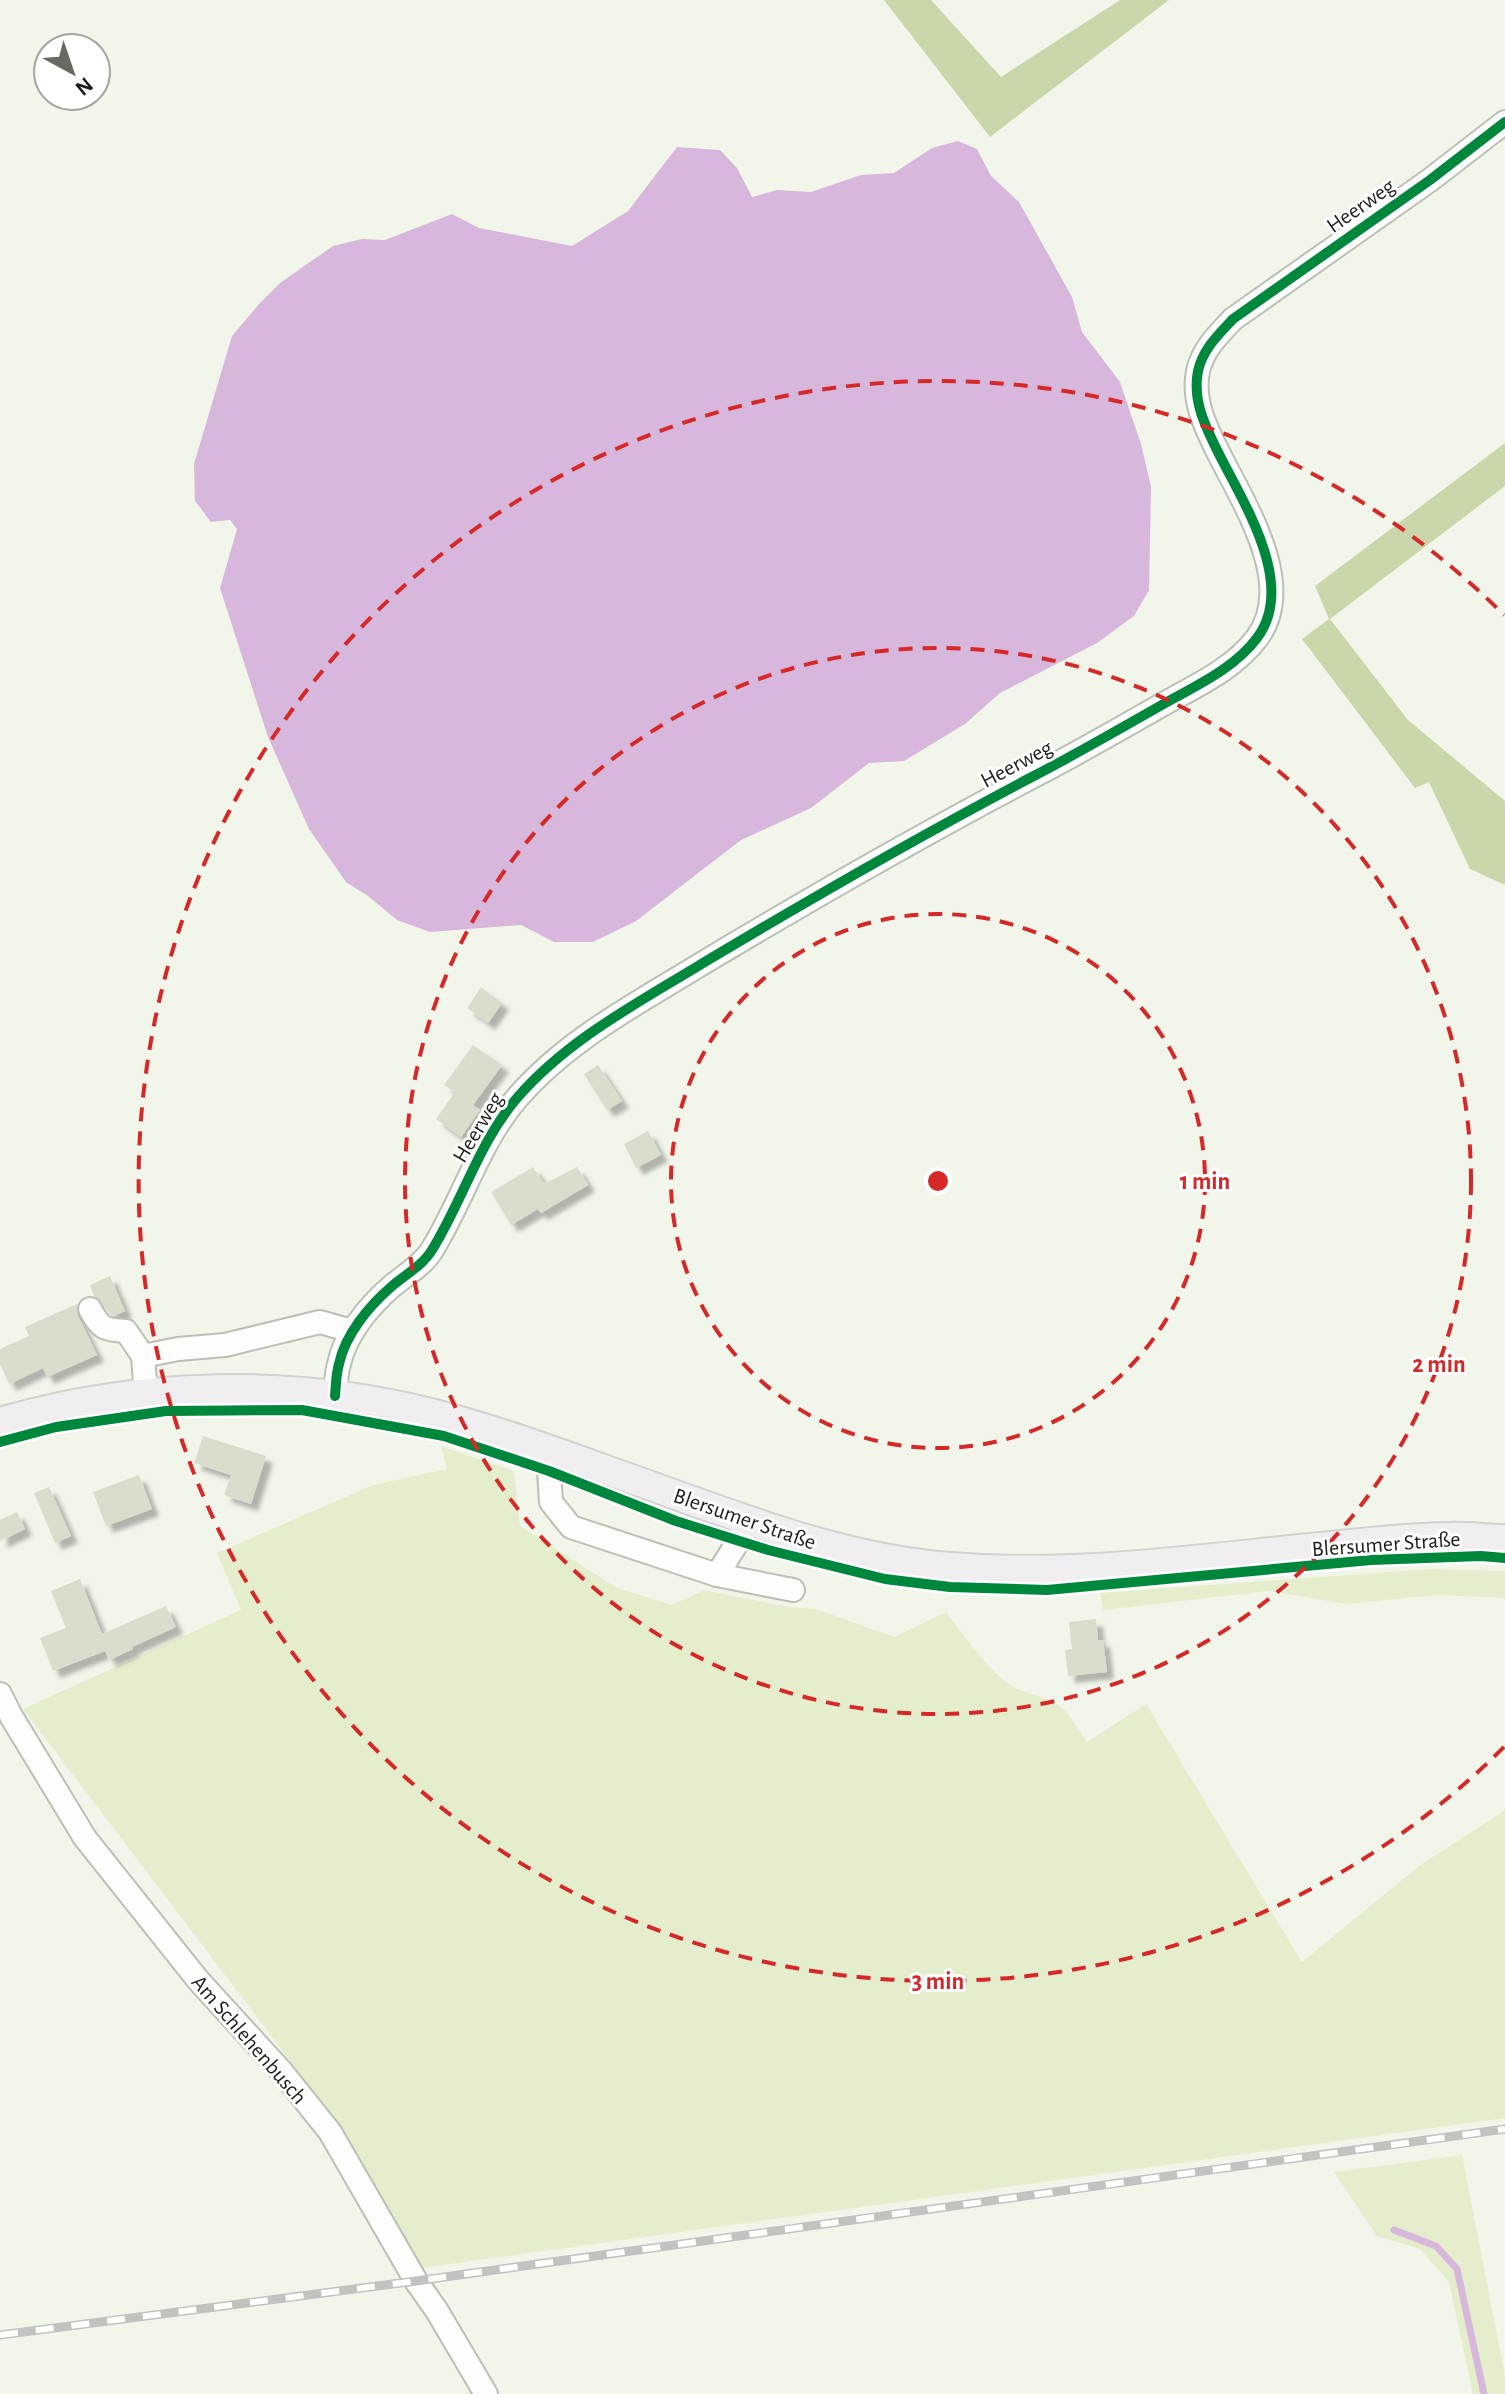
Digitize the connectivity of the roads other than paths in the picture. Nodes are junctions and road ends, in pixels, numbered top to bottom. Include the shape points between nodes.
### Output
1 (1505, 122) edge
2 (90, 1309) dead end
3 (352, 1331) junction
4 (143, 1356) junction
5 (146, 1394) junction
6 (335, 1396) junction
7 (0, 1422) edge
8 (555, 1452) junction
9 (748, 1521) junction
10 (1505, 1539) edge
11 (717, 1575) junction
12 (793, 1590) dead end
13 (0, 1694) edge
14 (486, 2394) edge

1 - 3 street, Heerweg via 1233,319 1207,348 1198,373 1198,404 1260,537 1272,576 1270,609 1258,637 1226,668 798,906 599,1026 552,1062 516,1100 479,1155 450,1222 428,1257 387,1290
2 - 4 street via 105,1330 126,1331
3 - 4 street via 320,1322 225,1345
3 - 6 street, Heerweg via 339,1361
4 - 5 street
5 - 6 main road, Blersumer Straße via 209,1390
5 - 7 main road, Blersumer Straße
6 - 8 main road, Blersumer Straße via 434,1414
8 - 9 main road, Blersumer Straße
8 - 11 street via 549,1471 551,1502 571,1527
9 - 10 main road, Blersumer Straße via 824,1545 913,1563 1038,1571 1376,1541
9 - 11 street
11 - 12 street
13 - 14 street, Am Schlehenbusch via 85,1838 198,1980 330,2132

